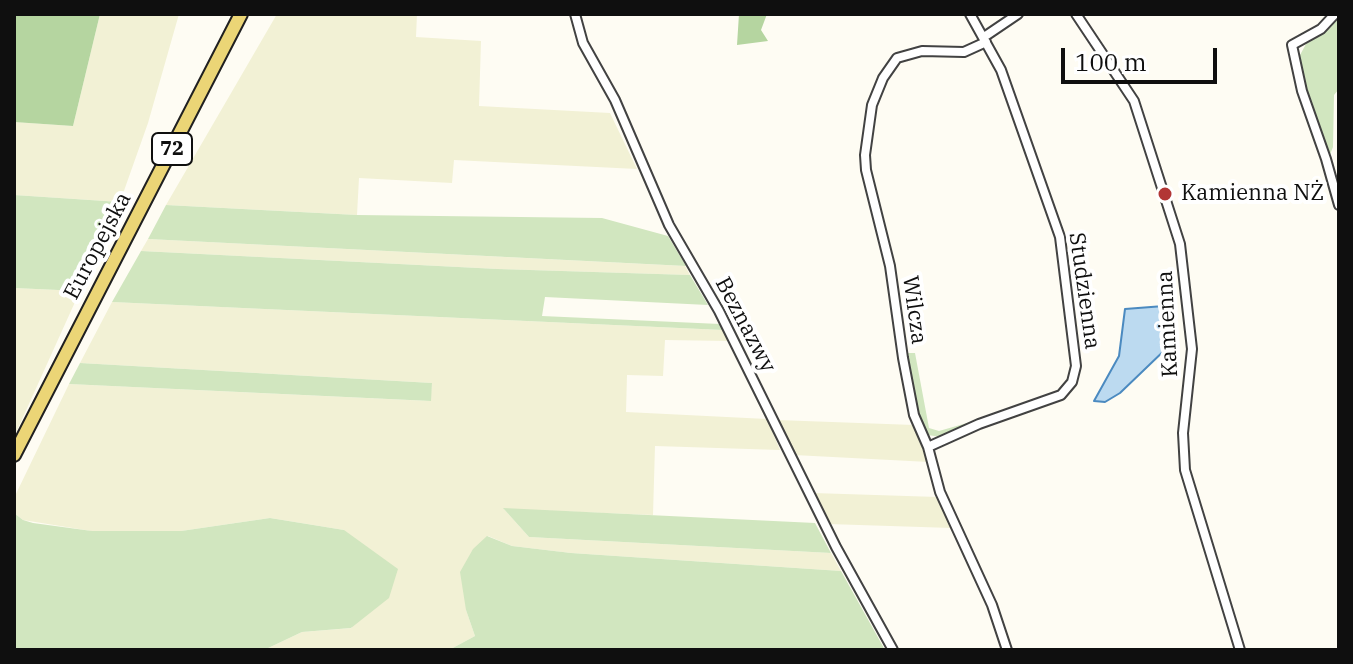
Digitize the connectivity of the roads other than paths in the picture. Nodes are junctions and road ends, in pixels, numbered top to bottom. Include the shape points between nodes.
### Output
1 (241, 14) edge
2 (575, 14) edge
3 (970, 14) edge
4 (1018, 14) edge
5 (1076, 14) edge
6 (1335, 14) edge
7 (985, 40) junction
8 (1339, 205) edge
9 (928, 447) junction
10 (14, 455) edge
11 (893, 650) edge
12 (1007, 650) edge
13 (1240, 650) edge

1 - 10 main road, Europejska / 72
2 - 11 street, Beznazwy via 583,43 615,100 669,225 719,311
3 - 7 street, Studzienna
4 - 7 street, Wilcza
5 - 13 street, Kamienna via 1134,101 1180,244 1192,357 1183,433 1185,470
6 - 8 street via 1292,45
7 - 9 street, Wilcza via 964,52 922,51 897,58 877,90 865,142 907,384
7 - 9 street, Studzienna via 1001,70 1060,237 1075,375 1061,395
9 - 12 street, Wilcza via 940,492

